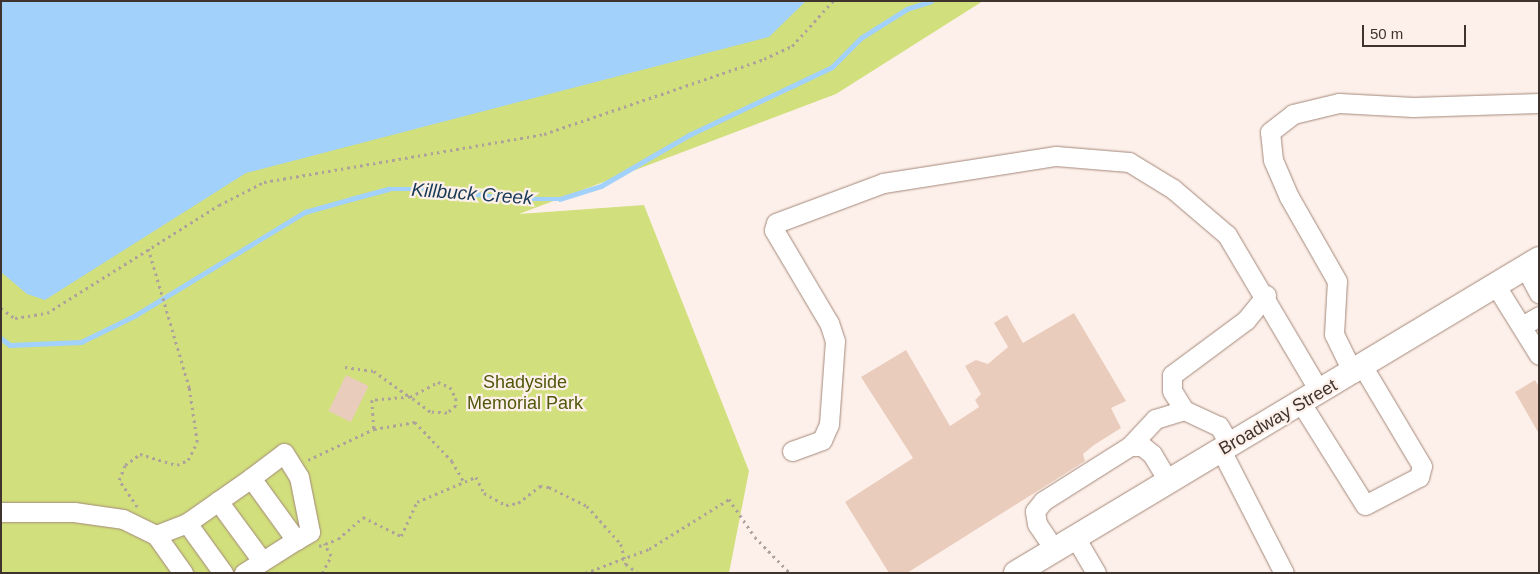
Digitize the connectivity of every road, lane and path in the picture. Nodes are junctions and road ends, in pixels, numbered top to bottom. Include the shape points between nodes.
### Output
1 (833, 1) edge
2 (1539, 102) edge
3 (148, 249) junction
4 (1532, 263) edge
5 (1496, 286) junction
6 (1539, 293) edge
7 (1266, 296) junction
8 (1, 308) edge
9 (1539, 316) edge
10 (1522, 326) junction
11 (1539, 355) edge
12 (345, 367) dead end
13 (1358, 370) junction
14 (410, 397) junction
15 (1310, 398) junction
16 (1184, 410) junction
17 (374, 429) junction
18 (1130, 446) junction
19 (1225, 447) junction
20 (792, 451) dead end
21 (305, 464) dead end
22 (251, 478) junction
23 (1168, 481) junction
24 (464, 482) junction
25 (218, 501) junction
26 (1, 512) edge
27 (140, 512) dead end
28 (186, 523) junction
29 (156, 535) junction
30 (1075, 537) junction
31 (296, 540) junction
32 (324, 544) junction
33 (316, 548) dead end
34 (1054, 549) junction
35 (624, 558) junction
36 (262, 561) junction
37 (183, 573) edge
38 (223, 573) edge
39 (244, 573) edge
40 (322, 573) edge
41 (585, 573) edge
42 (638, 573) edge
43 (790, 573) edge
44 (1016, 573) edge
45 (1096, 573) edge
46 (1284, 573) edge

1 - 3 path via 792,46 764,59 544,134 264,182
2 - 13 lane via 1413,107 1339,103 1293,114 1270,132 1272,160 1289,197 1337,281 1334,334
3 - 8 path via 47,312 15,318
3 - 27 path via 189,388 197,442 188,460 177,465 140,454 125,465 119,480
4 - 5 main road, Broadway Street
4 - 6 lane
5 - 10 lane
5 - 13 main road, Broadway Street
7 - 15 lane
7 - 16 lane via 1246,320 1172,375 1172,391
7 - 20 lane via 1227,235 1173,190 1129,162 1056,156 883,183 776,223 774,230 829,323 834,341 829,424 822,440
9 - 10 lane
10 - 11 lane
12 - 14 path via 374,371
13 - 15 main road, Broadway Street
13 - 15 lane via 1422,466 1419,477 1395,491 1372,504 1360,500
14 - 14 path via 430,412 447,413 456,406 450,387 438,382
14 - 17 path via 372,400
15 - 19 main road, Broadway Street
16 - 18 lane via 1155,419
16 - 19 lane via 1219,426
17 - 21 path via 309,458
17 - 24 path via 414,422 452,461
18 - 23 lane via 1142,446 1152,454
18 - 34 lane via 1043,500 1035,511 1037,524
19 - 23 main road, Broadway Street
19 - 46 lane
22 - 25 lane
22 - 31 lane
22 - 31 lane via 284,453 300,477 310,532
23 - 30 main road, Broadway Street
24 - 32 path via 417,502 401,536 363,517
24 - 35 path via 476,477 484,493 506,504 518,503 540,486 561,492 602,519 621,544
25 - 28 lane
25 - 36 lane
26 - 29 lane via 74,512 123,519
28 - 29 lane
28 - 38 lane
29 - 37 lane
30 - 34 main road, Broadway Street
30 - 45 lane
31 - 36 lane
32 - 33 path
32 - 40 path via 331,556
34 - 44 main road, Broadway Street
35 - 41 path
35 - 42 path
35 - 43 path via 650,549 729,499 755,537
36 - 39 lane

